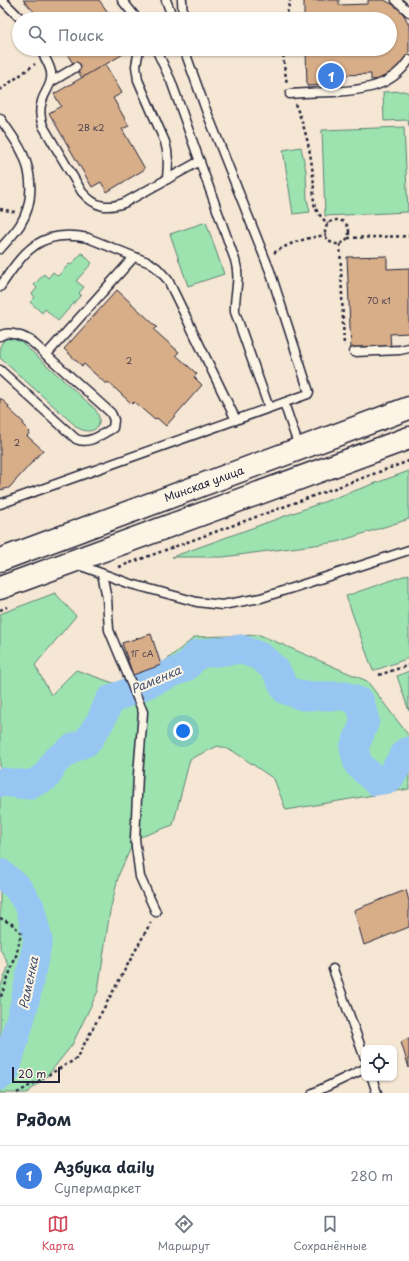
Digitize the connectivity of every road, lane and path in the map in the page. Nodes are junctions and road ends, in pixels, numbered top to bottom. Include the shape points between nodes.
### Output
1 (2, 0) edge
2 (122, 0) edge
3 (166, 0) edge
4 (182, 0) edge
5 (290, 0) edge
6 (396, 0) edge
7 (14, 12) edge
8 (131, 12) edge
9 (170, 12) edge
10 (183, 12) edge
11 (287, 12) edge
12 (409, 12) edge
13 (138, 56) edge
14 (159, 56) edge
15 (187, 56) edge
16 (284, 56) edge
17 (45, 57) joint
18 (409, 60) edge
19 (76, 67) dead end
20 (50, 82) junction
21 (0, 90) edge
22 (290, 94) junction
23 (0, 118) edge
24 (200, 161) junction
25 (167, 179) junction
26 (328, 224) junction
27 (326, 235) junction
28 (409, 236) edge
29 (348, 238) junction
30 (340, 244) junction
31 (0, 249) edge
32 (134, 257) junction
33 (266, 260) junction
34 (0, 287) edge
35 (0, 336) edge
36 (409, 348) edge
37 (354, 352) joint
38 (46, 355) junction
39 (0, 370) edge
40 (284, 403) junction
41 (269, 408) junction
42 (409, 408) edge
43 (236, 420) junction
44 (409, 438) edge
45 (300, 448) junction
46 (409, 461) edge
47 (0, 504) edge
48 (409, 550) edge
49 (0, 560) edge
50 (69, 562) junction
51 (102, 574) junction
52 (4, 598) edge
53 (0, 610) edge
54 (409, 665) edge
55 (379, 675) dead end
56 (156, 912) joint
57 (0, 918) edge
58 (333, 969) dead end
59 (0, 999) edge
60 (361, 1048) edge
61 (361, 1070) edge
62 (373, 1081) edge
63 (17, 1093) edge
64 (313, 1093) edge
65 (377, 1093) edge

1 - 7 lane
2 - 8 lane
3 - 9 lane
4 - 10 lane
5 - 11 path
6 - 12 lane
13 - 25 lane via 138,80 166,142 169,162
14 - 24 lane
15 - 33 lane
16 - 22 path
17 - 20 lane via 51,71
17 - 21 path
18 - 22 lane via 399,73 373,87
19 - 20 lane
20 - 25 lane via 42,100 41,120 87,198 98,205 114,206
22 - 26 path via 299,112 309,146 314,178 314,202
23 - 31 lane via 22,151 28,168 30,192 29,203 21,224
24 - 25 lane
24 - 41 lane via 236,266 236,312
26 - 27 path
26 - 29 path via 333,220 344,222 348,226
27 - 30 path via 329,240
27 - 33 path via 295,242
28 - 29 path
29 - 30 path
30 - 37 path via 344,344 348,351
32 - 34 lane via 88,238 70,235 53,237 25,253
32 - 38 lane
32 - 43 lane via 150,263 168,280
33 - 40 lane via 310,390 308,394
35 - 38 lane via 10,333 26,338
36 - 37 lane
38 - 39 lane via 111,413 114,420 113,428 89,441 76,439
40 - 41 lane
40 - 45 lane
41 - 43 lane
42 - 45 main road, Минская улица
43 - 47 lane
44 - 50 main road
45 - 49 main road, Минская улица
46 - 51 path
48 - 51 lane via 260,598 222,604 197,602
50 - 51 lane
50 - 52 main road
51 - 56 lane via 109,630 143,712 135,839 140,877
52 - 53 path
54 - 55 path
56 - 63 path via 76,1059
57 - 59 path via 12,924 21,933 16,956
58 - 60 lane
61 - 64 lane
62 - 65 lane

